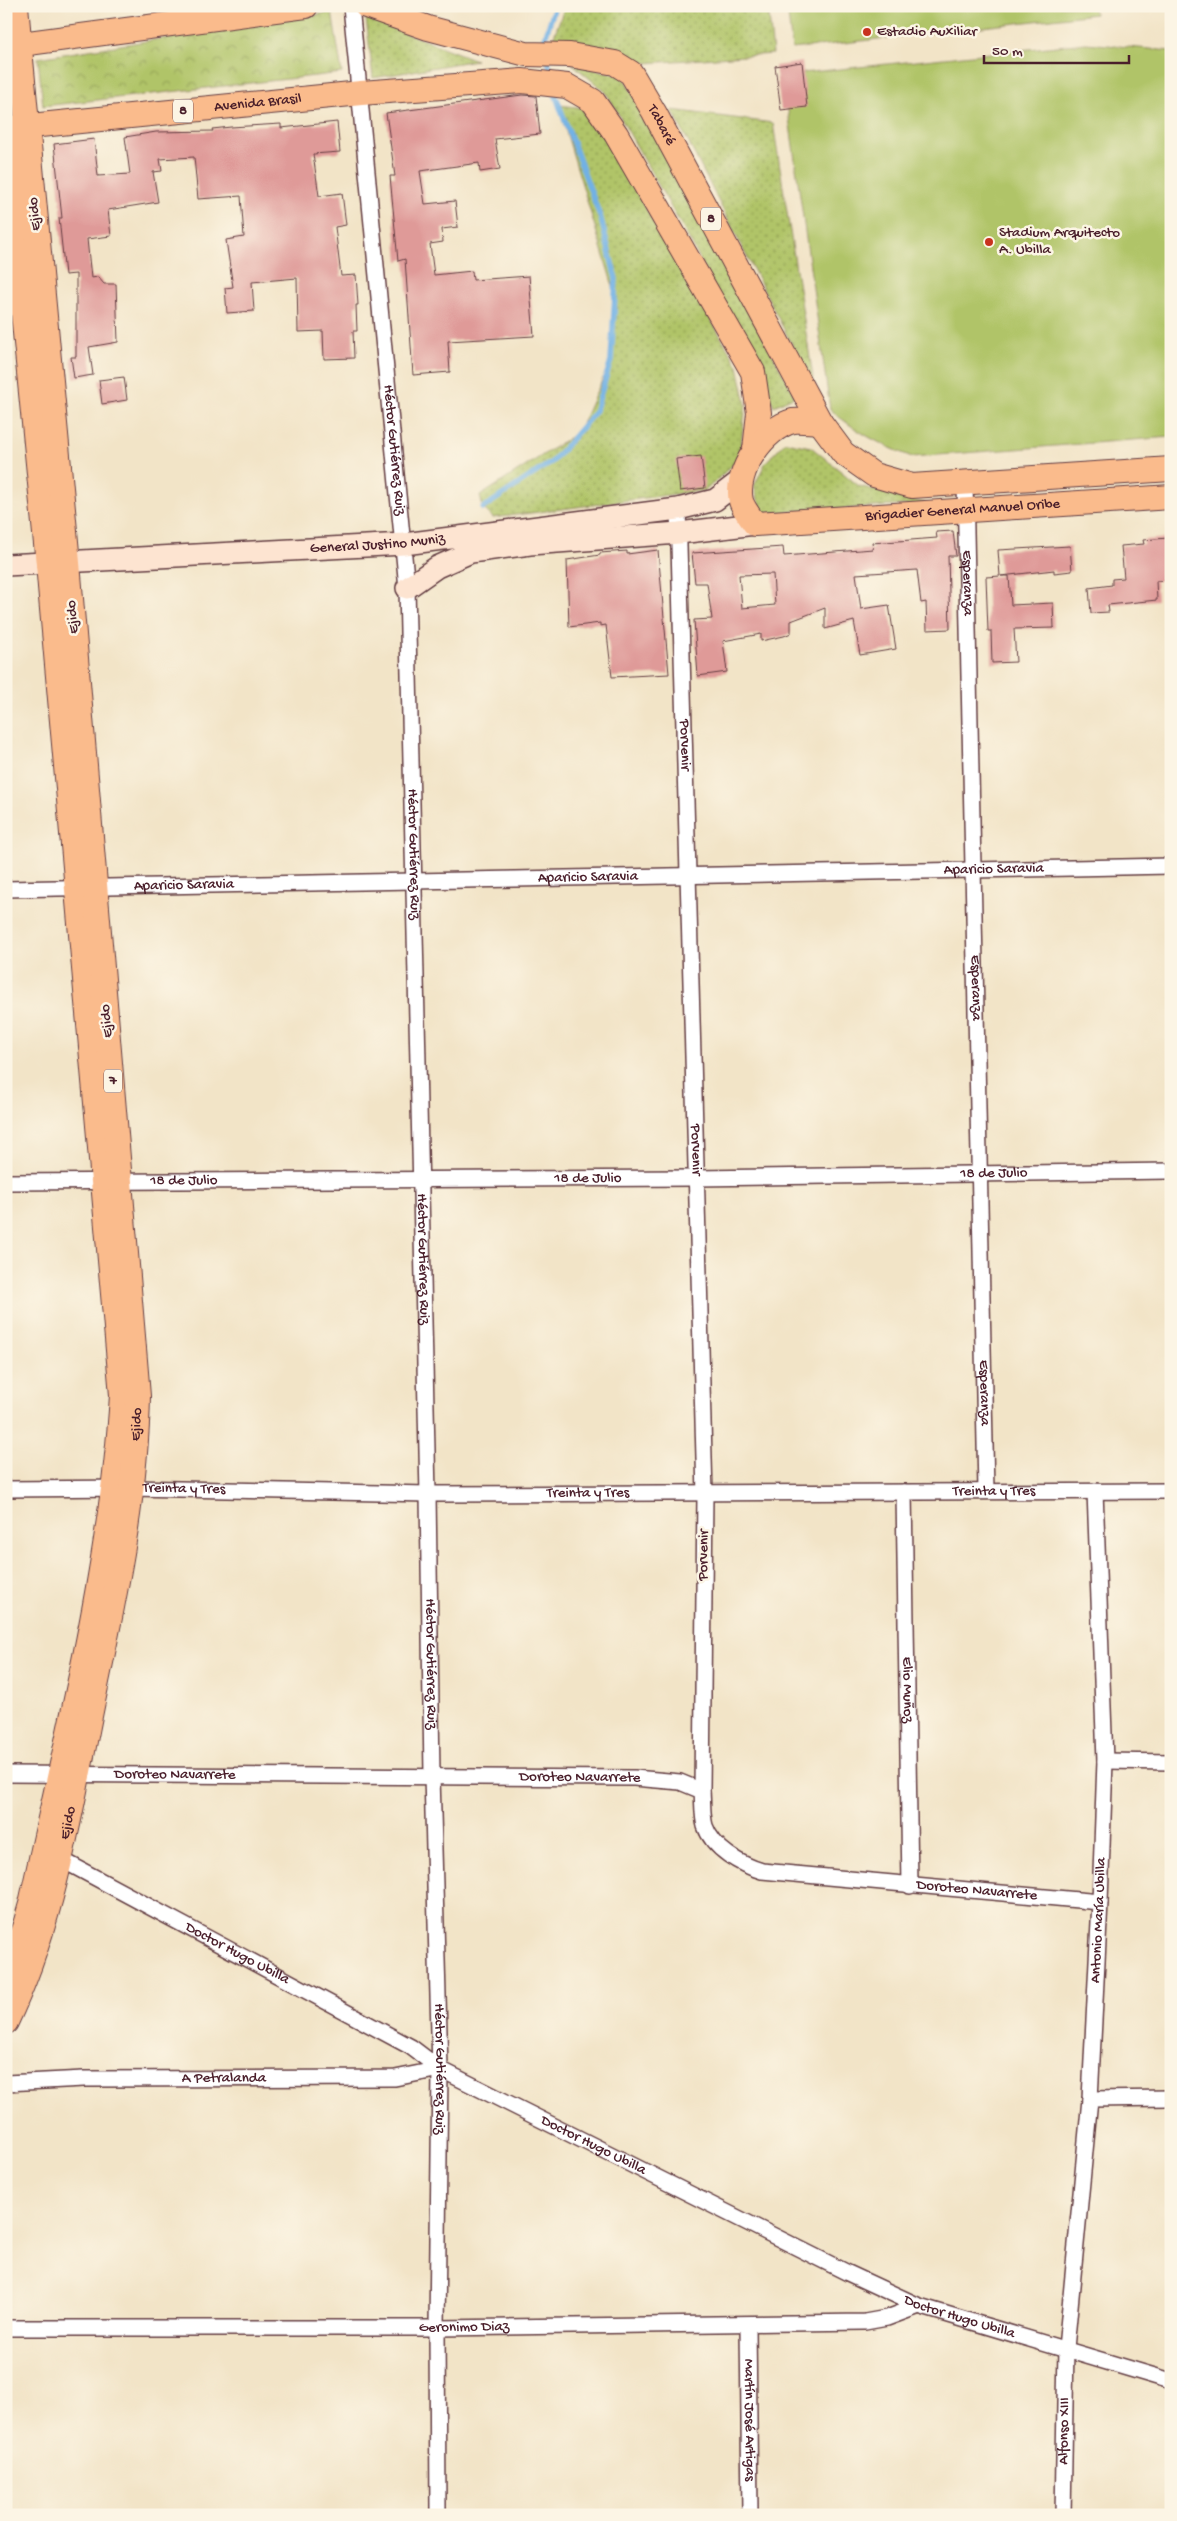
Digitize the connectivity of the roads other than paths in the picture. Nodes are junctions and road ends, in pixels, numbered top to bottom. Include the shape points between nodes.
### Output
1 (16, 6) edge
2 (306, 6) edge
3 (350, 6) edge
4 (366, 6) edge
5 (13, 45) edge
6 (360, 92) junction
7 (16, 128) edge
8 (6, 141) edge
9 (820, 422) junction
10 (754, 450) junction
11 (1171, 469) edge
12 (741, 480) junction
13 (965, 484) junction
14 (1171, 497) edge
15 (678, 509) junction
16 (965, 512) junction
17 (755, 524) junction
18 (679, 533) junction
19 (404, 544) junction
20 (58, 564) junction
21 (6, 565) edge
22 (407, 588) junction
23 (1171, 866) edge
24 (974, 871) junction
25 (688, 875) junction
26 (412, 879) junction
27 (86, 887) junction
28 (6, 889) edge
29 (1171, 1171) edge
30 (979, 1173) junction
31 (696, 1178) junction
32 (112, 1179) junction
33 (421, 1179) junction
34 (6, 1182) edge
35 (124, 1488) junction
36 (6, 1490) edge
37 (986, 1490) junction
38 (1094, 1491) junction
39 (1171, 1491) edge
40 (904, 1492) junction
41 (428, 1494) junction
42 (705, 1494) junction
43 (1104, 1761) junction
44 (1171, 1762) edge
45 (68, 1773) junction
46 (6, 1774) edge
47 (432, 1776) junction
48 (702, 1790) junction
49 (51, 1854) junction
50 (910, 1886) junction
51 (1100, 1902) junction
52 (6, 1974) edge
53 (6, 2022) edge
54 (440, 2070) junction
55 (6, 2083) edge
56 (1090, 2098) junction
57 (1171, 2098) edge
58 (919, 2306) junction
59 (748, 2325) junction
60 (6, 2328) edge
61 (437, 2328) junction
62 (1066, 2348) junction
63 (1171, 2381) edge
64 (438, 2515) edge
65 (750, 2515) edge
66 (1063, 2515) edge

1 - 5 main road, Ejido / 7
2 - 5 main road
3 - 6 street, Héctor Gutiérrez Ruiz
4 - 9 main road, Tabaré / 8 via 428,28 526,54 570,55 615,63 632,74
5 - 7 main road, Ejido / 7
6 - 7 main road, Avenida Brasil / 8
6 - 10 main road, 8 via 522,81 567,86 592,101 616,134 753,372 759,413
6 - 19 street, Héctor Gutiérrez Ruiz
7 - 20 main road, Ejido / 7
8 - 20 main road, Ejido / 7
9 - 10 main road via 793,421 770,432
9 - 13 main road, Brigadier General Manuel Oribe / 8 via 843,453 874,474 912,486
10 - 12 main road, 8
11 - 13 main road, Brigadier General Manuel Oribe / 8
12 - 15 street, General Justino Muniz via 715,500
12 - 17 main road, 8 via 741,501
13 - 16 street, Esperanza
14 - 16 main road, Brigadier General Manuel Oribe
15 - 18 street, Porvenir
15 - 19 street, General Justino Muniz
16 - 17 main road, Brigadier General Manuel Oribe
16 - 24 street, Esperanza
17 - 18 street, General Justino Muniz
18 - 22 street, General Justino Muniz via 530,544 471,552 437,567
18 - 25 street, Porvenir
19 - 20 street, General Justino Muniz
19 - 22 street, Héctor Gutiérrez Ruiz
20 - 21 street, General Justino Muniz
20 - 27 main road, Ejido / 7
22 - 26 street, Héctor Gutiérrez Ruiz
23 - 24 street, Aparicio Saravia
24 - 25 street, Aparicio Saravia
24 - 30 street, Esperanza
25 - 26 street, Aparicio Saravia
25 - 31 street, Porvenir
26 - 27 street, Aparicio Saravia
26 - 33 street, Héctor Gutiérrez Ruiz
27 - 28 street, Aparicio Saravia
27 - 32 main road, Ejido / 7
29 - 30 street, 18 de Julio
30 - 31 street, 18 de Julio
30 - 37 street, Esperanza
31 - 33 street, 18 de Julio
31 - 42 street, Porvenir
32 - 33 street, 18 de Julio
32 - 34 street, 18 de Julio
32 - 35 main road, Ejido / 7
33 - 41 street, Héctor Gutiérrez Ruiz
35 - 36 street, Treinta y Tres
35 - 41 street, Treinta y Tres
35 - 45 main road, Ejido / 7 via 82,1664
37 - 38 street, Treinta y Tres
37 - 40 street, Treinta y Tres
38 - 39 street, Treinta y Tres
38 - 43 street, Antonio María Ubilla
40 - 42 street, Treinta y Tres
40 - 50 street, Elio Muñoz
41 - 42 street, Treinta y Tres
41 - 47 street, Héctor Gutiérrez Ruiz
42 - 48 street, Porvenir
43 - 44 street
43 - 51 street, Antonio María Ubilla
45 - 46 street, Doroteo Navarrete
45 - 47 street, Doroteo Navarrete
45 - 49 main road, Ejido / 7
47 - 48 street, Doroteo Navarrete via 634,1778 680,1782
47 - 54 street, Héctor Gutiérrez Ruiz
48 - 50 street, Doroteo Navarrete via 706,1827 722,1850 743,1866 762,1871
49 - 52 main road, Ejido / 7
49 - 53 main road, Ejido / 7 via 36,1945
49 - 54 street, Doctor Hugo Ubilla via 411,2047
50 - 51 street, Doroteo Navarrete
51 - 56 street, Antonio María Ubilla
54 - 55 street, A Petralanda via 395,2078 84,2079
54 - 58 street, Doctor Hugo Ubilla
54 - 61 street, Héctor Gutiérrez Ruiz
56 - 57 street
56 - 62 street, Antonio María Ubilla
58 - 59 street, Geronimo Diaz via 865,2322
58 - 62 street, Doctor Hugo Ubilla
59 - 61 street, Geronimo Diaz
59 - 65 street, Martín José Artigas
60 - 61 street, Geronimo Diaz
61 - 64 street, Héctor Gutiérrez Ruiz
62 - 63 street, Doctor Hugo Ubilla
62 - 66 street, Alfonso XIII

